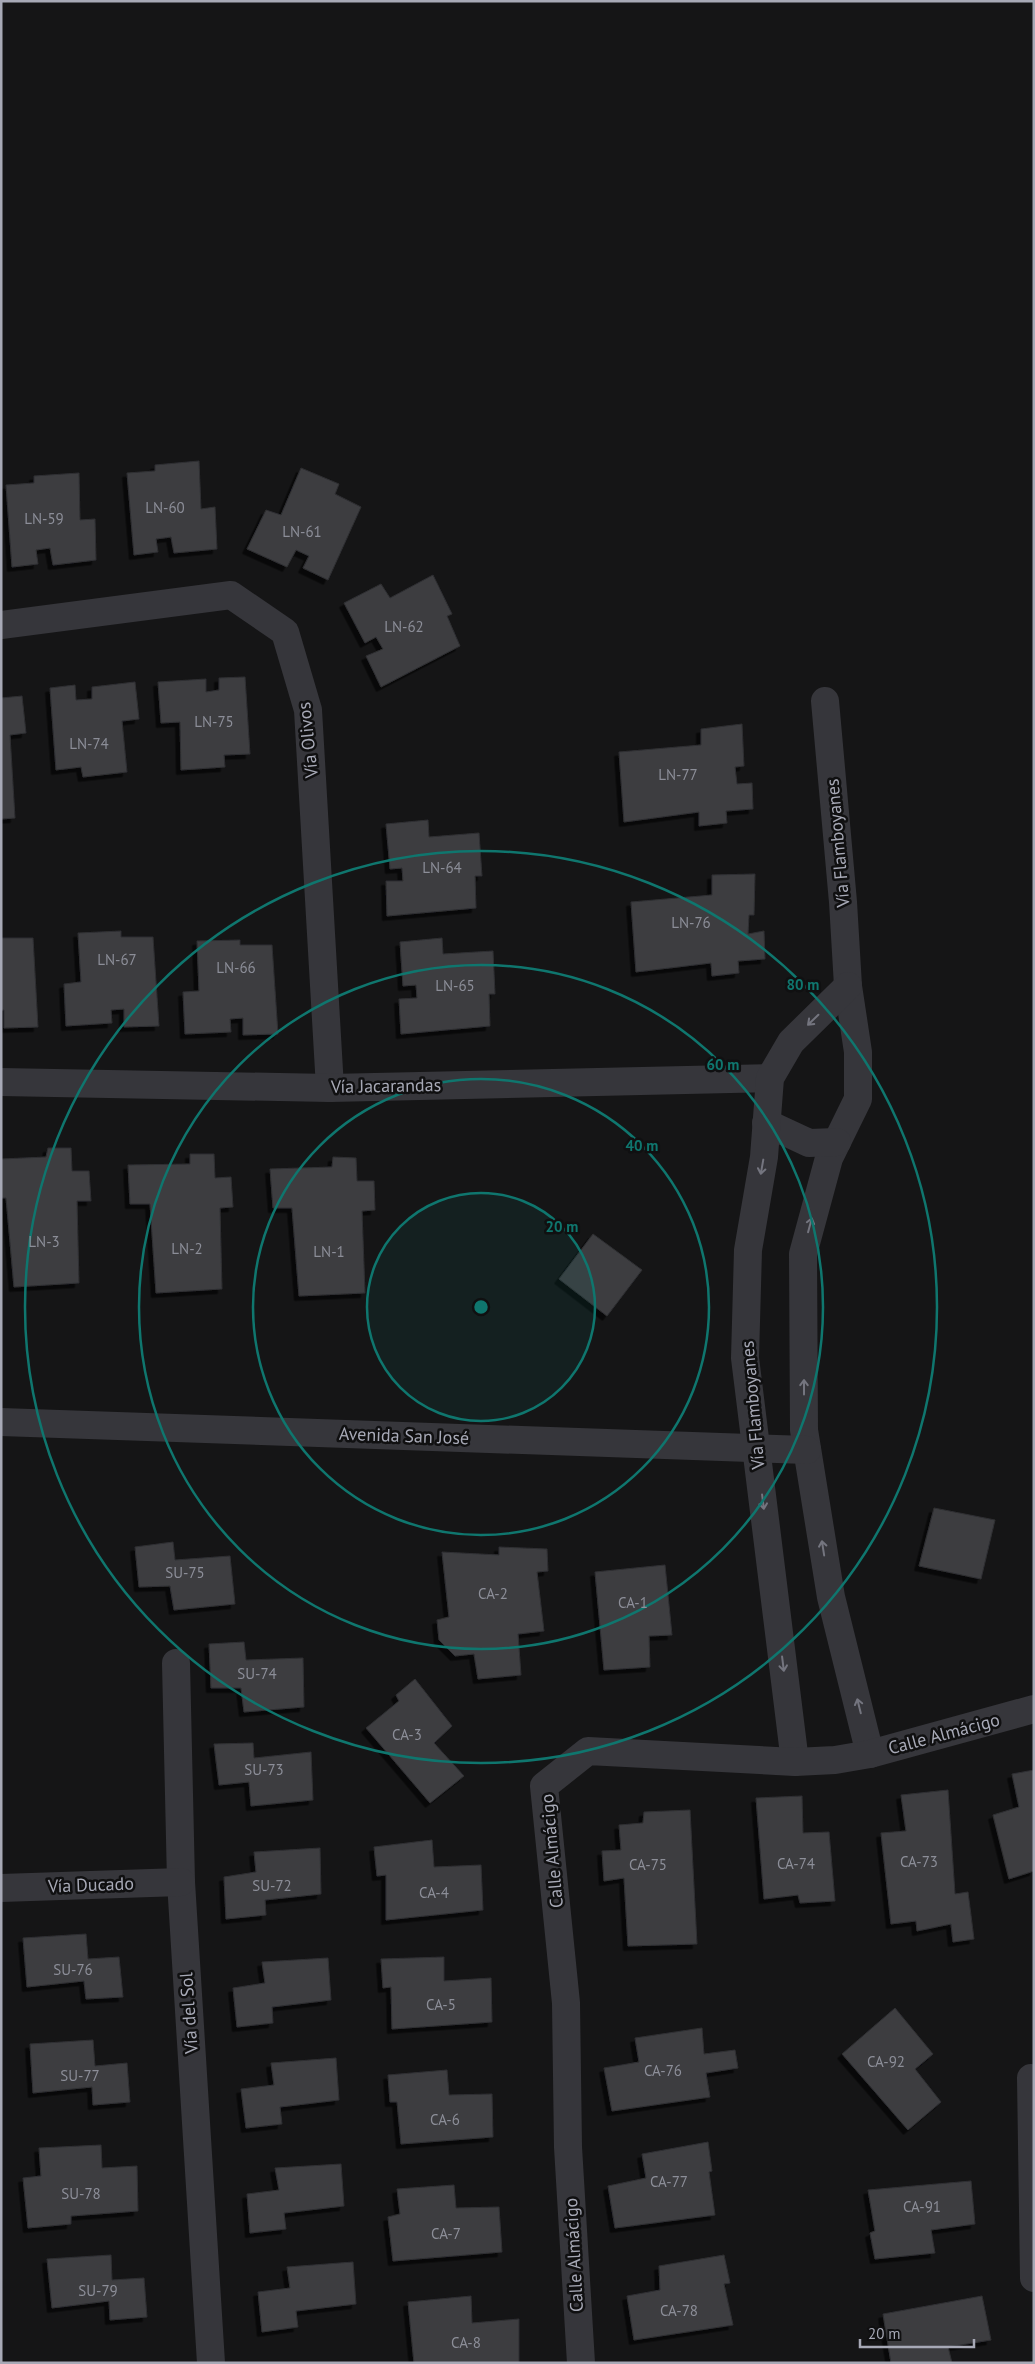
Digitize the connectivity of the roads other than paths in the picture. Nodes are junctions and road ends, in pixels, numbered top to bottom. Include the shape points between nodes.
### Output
1 (1, 625) edge
2 (825, 701) dead end
3 (848, 986) junction
4 (770, 1078) junction
5 (1, 1082) edge
6 (330, 1088) junction
7 (766, 1124) junction
8 (837, 1142) junction
9 (1, 1422) edge
10 (756, 1448) junction
11 (807, 1450) junction
12 (176, 1663) dead end
13 (1034, 1709) edge
14 (870, 1754) junction
15 (795, 1762) junction
16 (180, 1882) junction
17 (1, 1888) edge
18 (1031, 2078) dead end
19 (1034, 2278) edge
20 (211, 2363) edge
21 (581, 2363) edge

1 - 6 street, Vía Olivos via 231,595 285,632 308,710
2 - 3 street, Vía Flamboyanes via 844,902
3 -> 4 street, Vía Flamboyanes via 791,1042
3 - 8 street, Vía Flamboyanes via 858,1052 858,1099
4 - 6 street, Vía Jacarandas
4 - 7 street, Vía Flamboyanes
5 - 6 street, Vía Jacarandas
7 - 8 street via 809,1143
7 -> 10 street, Vía Flamboyanes via 764,1157 748,1250 745,1358
11 -> 8 street, Vía Flamboyanes via 804,1430 803,1254 829,1158
9 - 10 street, Avenida San José
10 - 11 street, Avenida San José
10 -> 15 street, Vía Flamboyanes
14 -> 11 street, Vía Flamboyanes via 831,1597
12 - 16 street, Vía del Sol
13 - 14 street, Calle Almácigo
14 - 15 street, Calle Almácigo
15 - 21 street, Calle Almácigo via 588,1751 544,1786 566,2004 568,2147
16 - 17 street, Vía Ducado
16 - 20 street, Vía del Sol
18 - 19 street

